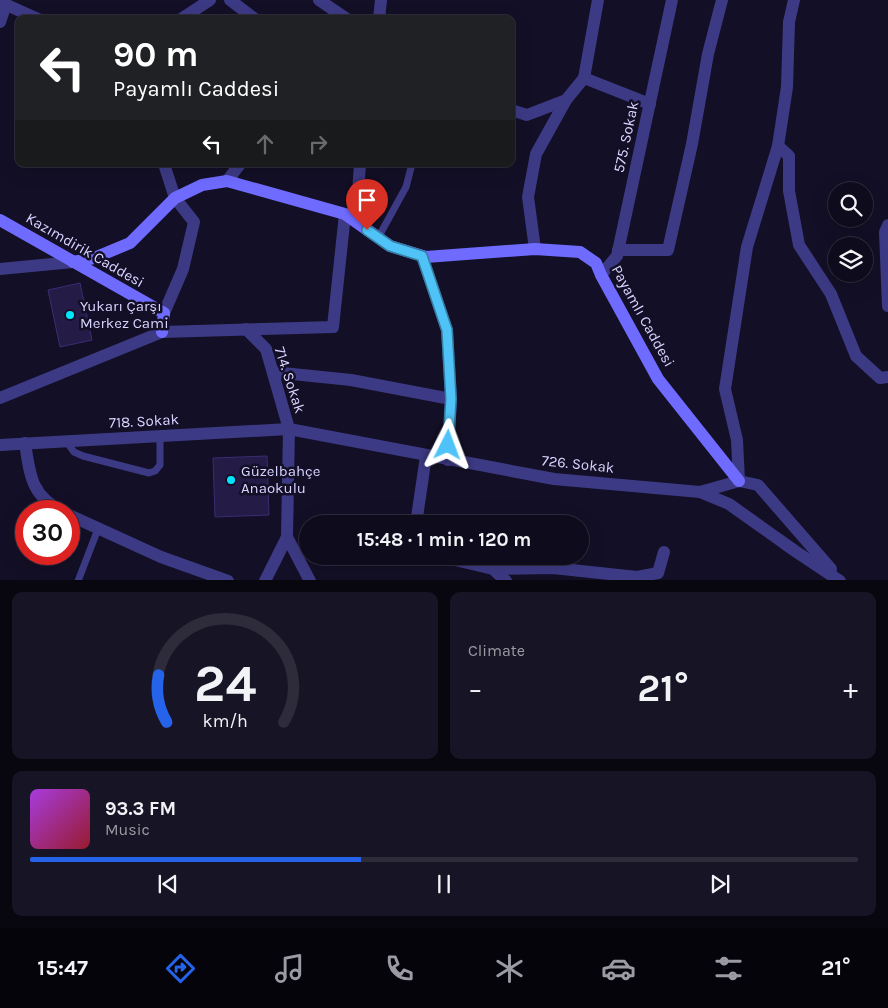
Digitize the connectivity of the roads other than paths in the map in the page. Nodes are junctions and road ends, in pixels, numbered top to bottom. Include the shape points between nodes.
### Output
1 (210, 0) edge
2 (230, 0) edge
3 (319, 0) edge
4 (381, 0) edge
5 (597, 0) edge
6 (672, 0) edge
7 (722, 0) edge
8 (794, 0) edge
9 (3, 3) edge
10 (29, 15) edge
11 (187, 15) edge
12 (250, 15) edge
13 (341, 15) edge
14 (379, 15) edge
15 (0, 22) edge
16 (584, 78) junction
17 (566, 100) junction
18 (650, 104) junction
19 (515, 111) edge
20 (778, 146) junction
21 (165, 167) edge
22 (232, 167) edge
23 (238, 167) edge
24 (360, 167) edge
25 (411, 167) edge
26 (227, 181) junction
27 (175, 198) junction
28 (345, 214) junction
29 (0, 220) edge
30 (356, 222) junction
31 (888, 225) edge
32 (378, 238) junction
33 (535, 249) junction
34 (618, 250) junction
35 (422, 256) junction
36 (73, 262) junction
37 (0, 269) edge
38 (600, 275) junction
39 (888, 306) edge
40 (164, 314) junction
41 (246, 330) junction
42 (162, 332) junction
43 (273, 372) junction
44 (888, 377) edge
45 (0, 398) edge
46 (451, 399) junction
47 (289, 429) junction
48 (160, 436) junction
49 (66, 441) junction
50 (25, 443) junction
51 (0, 444) edge
52 (426, 456) junction
53 (448, 460) junction
54 (739, 481) junction
55 (700, 492) junction
56 (44, 500) edge
57 (417, 515) edge
58 (80, 520) edge
59 (98, 529) junction
60 (287, 537) junction
61 (664, 552) dead end
62 (476, 565) edge
63 (493, 569) junction
64 (78, 580) edge
65 (228, 580) edge
66 (265, 580) edge
67 (310, 580) edge
68 (506, 580) edge
69 (841, 580) edge

1 - 11 street
2 - 12 street
3 - 13 street
4 - 14 street
5 - 16 street
6 - 18 street, 575. Sokak
7 - 34 street via 668,250
8 - 20 street via 789,22 787,87
9 - 10 street
9 - 15 street
16 - 17 street
16 - 18 street
17 - 19 street via 527,114
17 - 33 street via 536,154 528,198
18 - 34 street, 575. Sokak
20 - 44 street via 789,156 789,191 799,245 831,294 856,356 880,378
20 - 54 street via 747,247 725,390 737,440
21 - 27 street
22 - 26 street
23 - 26 street
24 - 30 street
25 - 32 lane via 406,187
26 - 27 main road via 202,185
26 - 28 main road, Payamlı Caddesi
27 - 36 main road via 130,243 94,258
27 - 40 street via 194,222 183,269
28 - 30 main road, Payamlı Caddesi
28 - 41 street via 333,327
29 - 36 main road, Kazımdirik Caddesi
30 - 32 main road, Payamlı Caddesi
31 - 39 street via 885,232
32 - 35 main road, Payamlı Caddesi via 390,246
33 - 35 main road, Payamlı Caddesi
33 - 38 main road, Payamlı Caddesi via 580,252 596,263
34 - 38 street, 575. Sokak via 617,256
35 - 46 street via 447,330
36 - 37 street
36 - 40 main road, Kazımdirik Caddesi
38 - 54 main road, Payamlı Caddesi via 658,379
40 - 42 main road
41 - 42 street
41 - 43 street, 714. Sokak via 266,349
42 - 45 street
43 - 46 street via 351,380
43 - 47 street, 714. Sokak
46 - 53 street
47 - 48 street, 718. Sokak
47 - 52 street, 726. Sokak
47 - 60 street, 714. Sokak
48 - 49 street, 718. Sokak
48 - 49 lane via 160,465 156,471 149,472 83,456 74,452
49 - 50 street, 718. Sokak
50 - 51 street, 718. Sokak
50 - 56 street via 33,483
52 - 53 street, 726. Sokak
52 - 57 street
53 - 55 street, 726. Sokak via 554,479
54 - 55 street
54 - 69 street via 758,485
55 - 69 street, 726. Sokak via 729,504
58 - 59 street
59 - 64 lane
59 - 65 street via 161,557
60 - 66 street
60 - 67 street, 714. Sokak
61 - 63 street via 658,573 636,577 553,568
62 - 63 street
63 - 68 street

